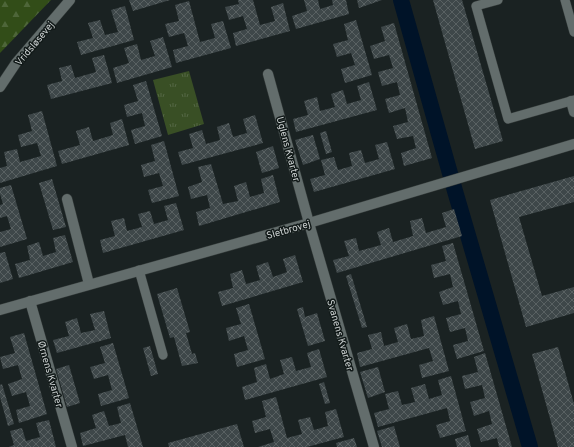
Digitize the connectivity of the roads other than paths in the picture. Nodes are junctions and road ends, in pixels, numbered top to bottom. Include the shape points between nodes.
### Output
1 (70, 0) edge
2 (498, 0) edge
3 (565, 0) edge
4 (574, 32) edge
5 (268, 74) dead end
6 (0, 87) edge
7 (572, 101) edge
8 (574, 112) edge
9 (574, 144) edge
10 (67, 199) dead end
11 (309, 223) junction
12 (139, 270) junction
13 (89, 284) junction
14 (30, 301) junction
15 (0, 310) edge
16 (163, 355) dead end
17 (72, 447) edge
18 (374, 447) edge

1 - 6 street, Vridsløsevej via 16,63
2 - 7 lane via 476,6 508,119
3 - 4 lane
5 - 11 street, Uglens Kvarter
7 - 8 street
9 - 11 street, Sletbrovej
10 - 13 street
11 - 12 street, Sletbrovej
11 - 18 street, Svanens Kvarter
12 - 13 street, Sletbrovej
12 - 16 lane
13 - 14 street, Sletbrovej
14 - 15 street, Sletbrovej
14 - 17 street, Ørnens Kvarter

